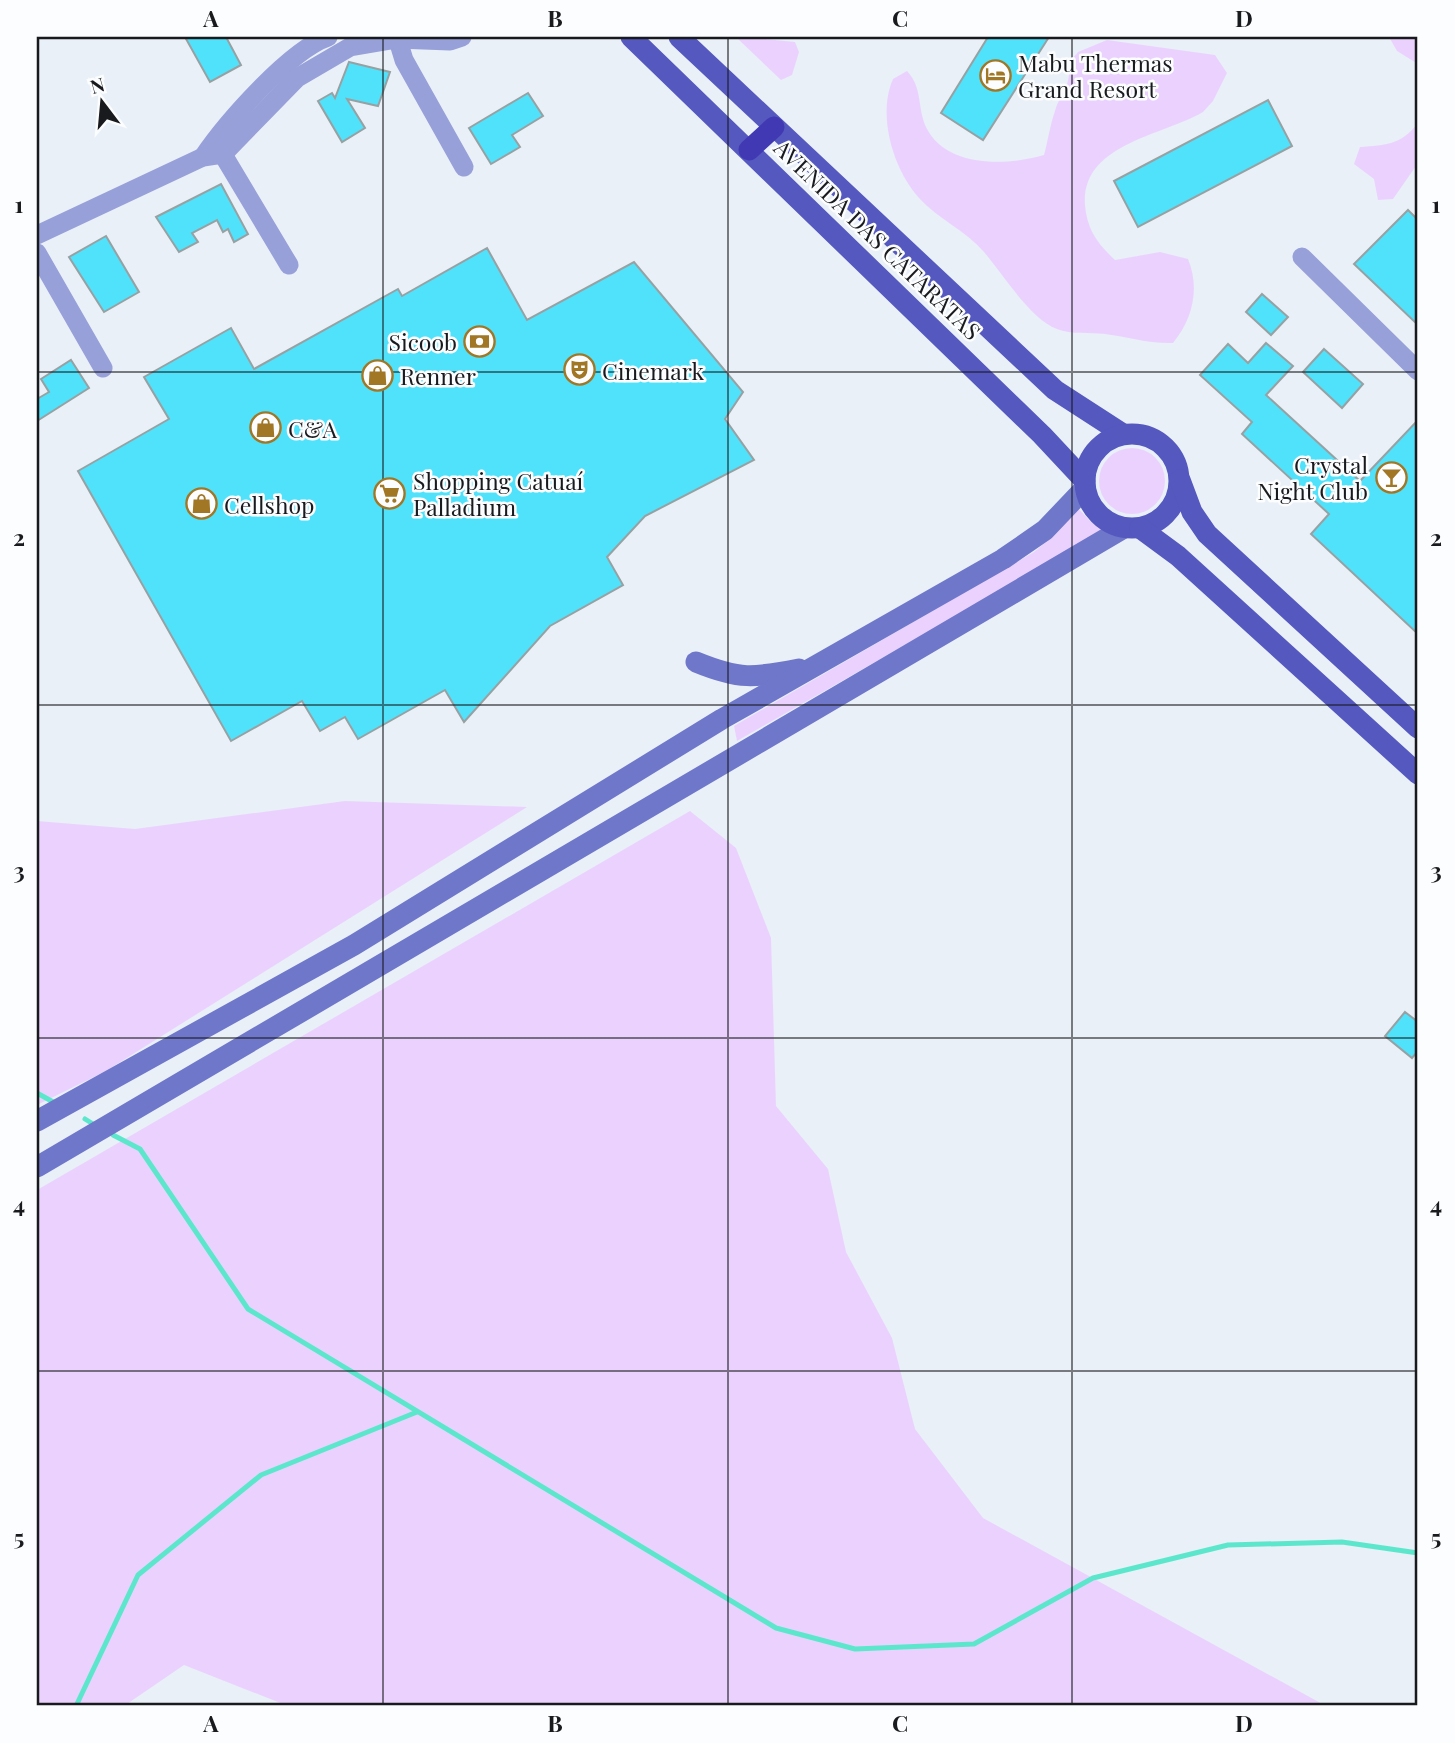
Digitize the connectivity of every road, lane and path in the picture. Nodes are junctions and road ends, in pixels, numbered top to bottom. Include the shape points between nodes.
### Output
1 (328, 37) edge
2 (463, 37) edge
3 (631, 37) edge
4 (679, 37) edge
5 (397, 38) edge
6 (774, 127) junction
7 (219, 147) junction
8 (749, 150) junction
9 (464, 167) dead end
10 (37, 235) edge
11 (37, 253) edge
12 (1303, 257) dead end
13 (289, 265) dead end
14 (103, 368) dead end
15 (1418, 371) edge
16 (1123, 434) junction
17 (1180, 480) junction
18 (1085, 484) junction
19 (1132, 528) junction
20 (695, 662) dead end
21 (815, 666) junction
22 (722, 719) junction
23 (1418, 728) edge
24 (1418, 774) edge
25 (636, 814) junction
26 (37, 1121) edge
27 (37, 1167) edge

1 - 7 street via 314,42 285,66
2 - 5 street via 450,41
3 - 8 main road, AVENIDA DAS CATARATAS
4 - 6 main road, AVENIDA DAS CATARATAS
5 - 7 street via 350,47 317,64
5 - 9 street via 404,60
6 - 8 highway
6 - 16 main road, AVENIDA DAS CATARATAS via 1055,390
7 - 10 street
7 - 13 street
8 - 18 main road, AVENIDA DAS CATARATAS via 1042,435
11 - 14 street
12 - 15 street
16 - 17 main road via 1158,441 1174,457
16 - 18 main road via 1093,453
17 - 19 main road via 1175,503 1167,513
17 - 23 main road via 1192,512 1207,534
18 - 19 main road via 1088,499 1102,518
18 - 21 street via 1045,530 1003,559
19 - 24 main road via 1178,556
19 - 25 street
20 - 21 street via 749,678
21 - 22 street
22 - 25 street via 727,743 723,754
22 - 26 street via 354,944
25 - 27 street

